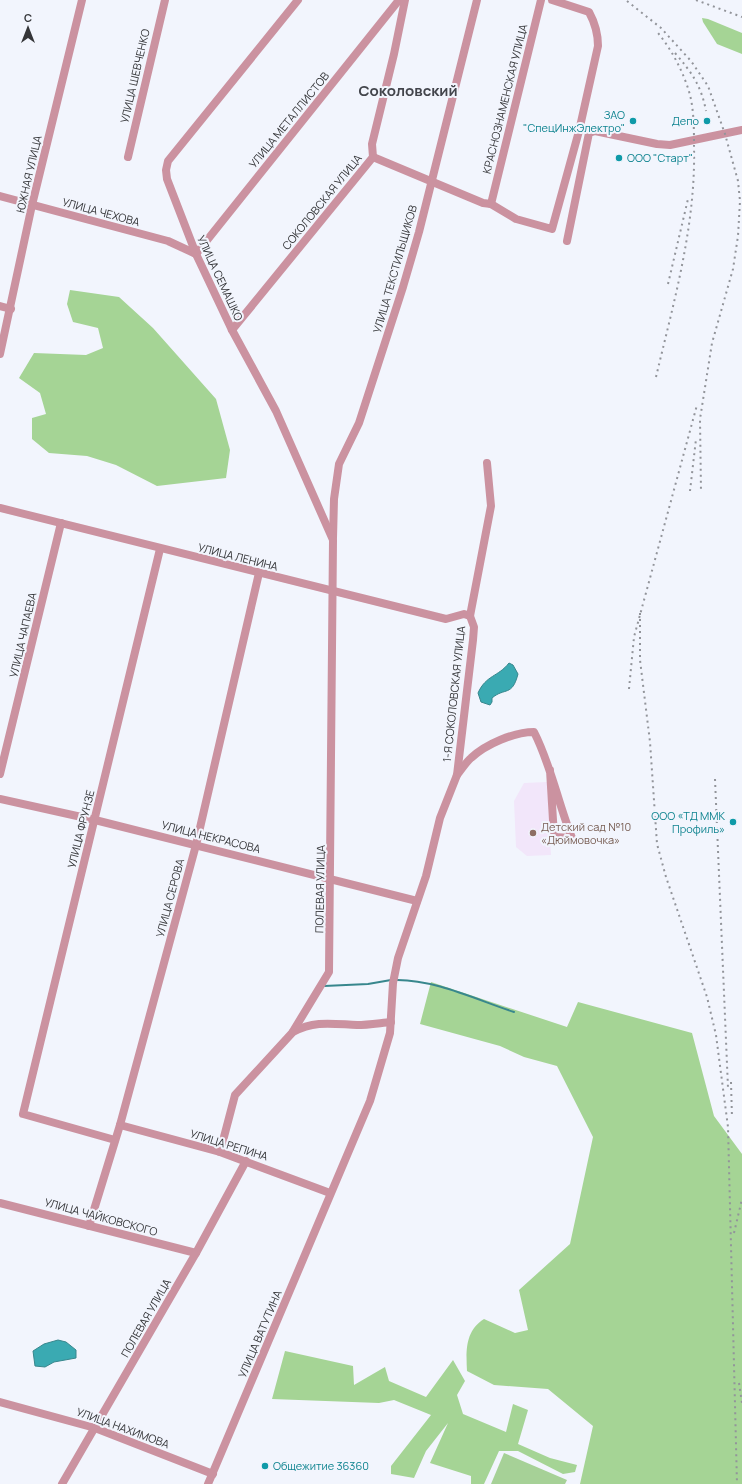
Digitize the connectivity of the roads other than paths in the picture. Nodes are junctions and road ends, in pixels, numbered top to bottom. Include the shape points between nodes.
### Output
1 (82, 0) edge
2 (164, 0) edge
3 (298, 0) edge
4 (399, 0) edge
5 (405, 0) edge
6 (476, 0) edge
7 (541, 0) edge
8 (552, 0) edge
9 (742, 130) edge
10 (128, 157) dead end
11 (373, 157) junction
12 (430, 181) junction
13 (0, 196) edge
14 (491, 204) junction
15 (32, 205) junction
16 (568, 241) dead end
17 (196, 254) junction
18 (0, 306) edge
19 (11, 309) junction
20 (232, 330) junction
21 (0, 354) edge
22 (487, 463) dead end
23 (0, 508) edge
24 (61, 523) junction
25 (333, 540) junction
26 (160, 549) junction
27 (259, 574) junction
28 (332, 592) junction
29 (470, 616) junction
30 (550, 770) junction
31 (0, 774) edge
32 (457, 775) junction
33 (0, 799) edge
34 (95, 820) junction
35 (196, 845) junction
36 (331, 878) junction
37 (417, 900) junction
38 (392, 1022) junction
39 (292, 1033) junction
40 (120, 1126) junction
41 (115, 1140) junction
42 (216, 1151) junction
43 (246, 1161) junction
44 (330, 1193) junction
45 (0, 1203) edge
46 (89, 1226) junction
47 (196, 1254) junction
48 (0, 1402) edge
49 (96, 1428) junction
50 (213, 1474) junction
51 (62, 1484) edge
52 (208, 1484) edge

1 - 15 street, ЮЖНАЯ УЛИЦА
2 - 10 street, УЛИЦА ШЕВЧЕНКО
3 - 17 street, УЛИЦА СЕМАШКО via 168,161 167,179
4 - 17 street, УЛИЦА МЕТАЛЛИСТОВ
5 - 11 street, СОКОЛОВСКАЯ УЛИЦА via 372,144
6 - 12 street, УЛИЦА ТЕКСТИЛЬЩИКОВ
7 - 14 street, КРАСНОЗНАМЕНСКАЯ УЛИЦА
8 - 14 street via 589,12 598,35 598,46 579,131 552,229 516,219
9 - 16 street via 670,145 595,131 589,133
11 - 12 street
11 - 20 street, СОКОЛОВСКАЯ УЛИЦА
12 - 14 street
12 - 25 street, УЛИЦА ТЕКСТИЛЬЩИКОВ via 419,232 384,349 359,423 339,464 334,499
13 - 15 street, УЛИЦА ЧЕХОВА
15 - 17 street, УЛИЦА ЧЕХОВА via 168,241
15 - 19 street, ЮЖНАЯ УЛИЦА
17 - 20 street, УЛИЦА СЕМАШКО
18 - 19 street
19 - 21 street, ЮЖНАЯ УЛИЦА
20 - 25 street, УЛИЦА СЕМАШКО via 276,411
22 - 29 street, 1-Я СОКОЛОВСКАЯ УЛИЦА via 490,506
23 - 24 street, УЛИЦА ЛЕНИНА
24 - 26 street, УЛИЦА ЛЕНИНА
24 - 31 street, УЛИЦА ЧАПАЕВА
25 - 28 street, УЛИЦА СЕМАШКО
26 - 27 street, УЛИЦА ЛЕНИНА
26 - 34 street, УЛИЦА ФРУНЗЕ
27 - 28 street, УЛИЦА ЛЕНИНА
27 - 35 street, УЛИЦА СЕРОВА
28 - 29 street, УЛИЦА ЛЕНИНА via 446,619 464,614
28 - 36 street, ПОЛЕВАЯ УЛИЦА
29 - 32 street, 1-Я СОКОЛОВСКАЯ УЛИЦА via 474,627 473,640
30 - 30 street via 562,813 572,838 554,837
30 - 32 street via 534,732 524,732 482,749 470,758
32 - 37 street, 1-Я СОКОЛОВСКАЯ УЛИЦА via 440,818 426,876
33 - 34 street, УЛИЦА НЕКРАСОВА
34 - 35 street, УЛИЦА НЕКРАСОВА
34 - 41 street, УЛИЦА ФРУНЗЕ via 23,1114
35 - 36 street, УЛИЦА НЕКРАСОВА
35 - 40 street, УЛИЦА СЕРОВА
36 - 37 street, УЛИЦА НЕКРАСОВА
36 - 39 street, ПОЛЕВАЯ УЛИЦА via 329,972
37 - 38 street, 1-Я СОКОЛОВСКАЯ УЛИЦА via 398,958
38 - 39 street via 305,1025
38 - 44 street, УЛИЦА ВАТУТИНА via 370,1101
39 - 42 street, ПОЛЕВАЯ УЛИЦА via 235,1095
40 - 41 street, УЛИЦА СЕРОВА
40 - 42 street, УЛИЦА РЕПИНА
41 - 46 street, УЛИЦА СЕРОВА
42 - 43 street, УЛИЦА РЕПИНА
43 - 44 street, УЛИЦА РЕПИНА
43 - 47 street, ПОЛЕВАЯ УЛИЦА
44 - 50 street, УЛИЦА ВАТУТИНА
45 - 46 street, УЛИЦА ЧАЙКОВСКОГО
46 - 47 street, УЛИЦА ЧАЙКОВСКОГО
47 - 49 street, ПОЛЕВАЯ УЛИЦА
48 - 49 street, УЛИЦА НАХИМОВА
49 - 50 street, УЛИЦА НАХИМОВА
49 - 51 street, ПОЛЕВАЯ УЛИЦА
50 - 52 street, УЛИЦА ВАТУТИНА

